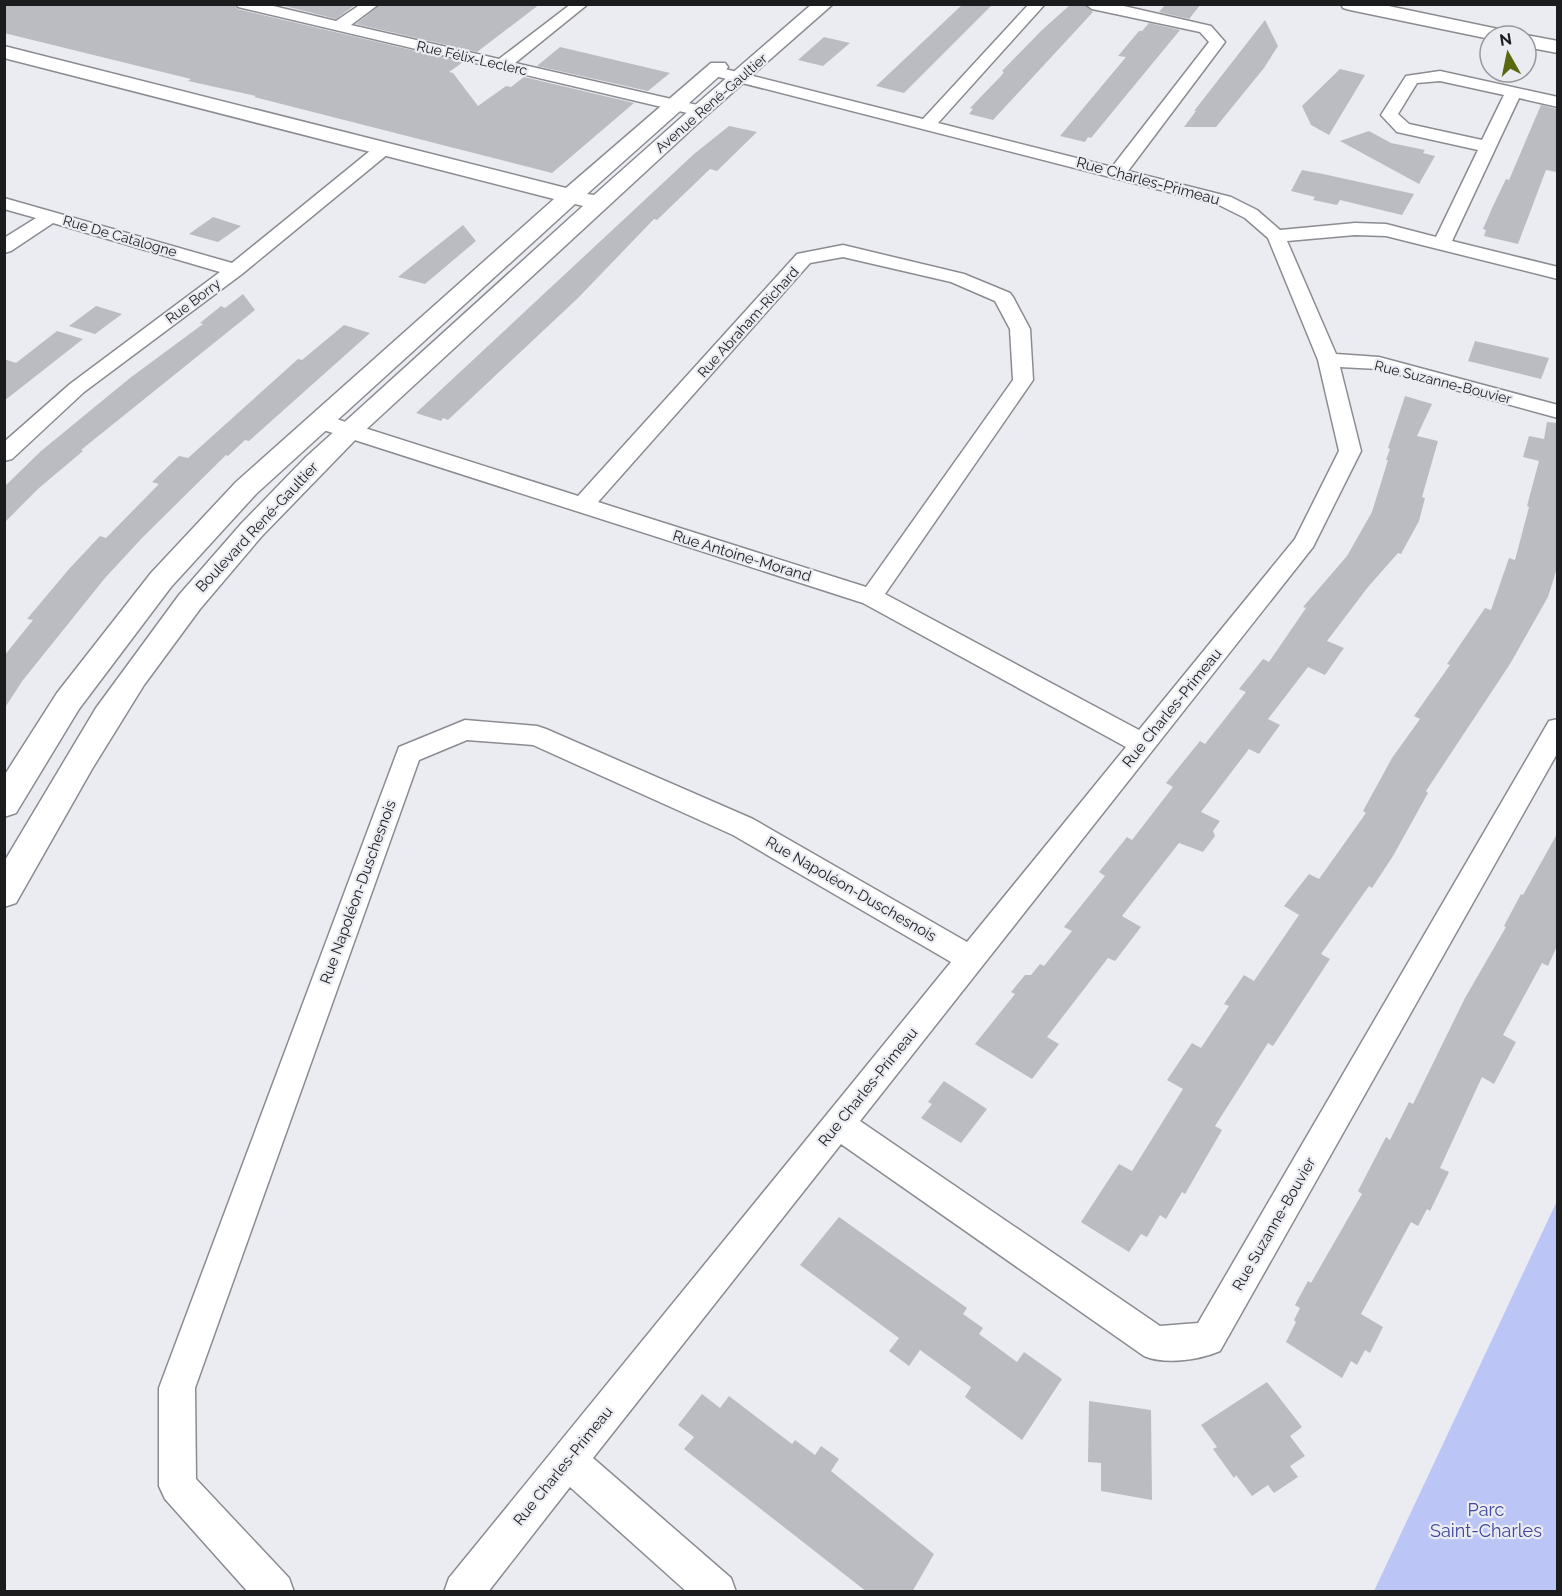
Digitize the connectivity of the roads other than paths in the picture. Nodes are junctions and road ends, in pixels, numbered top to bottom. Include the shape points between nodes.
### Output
1 (243, 4) edge
2 (372, 4) edge
3 (581, 4) edge
4 (824, 4) edge
5 (1038, 4) edge
6 (1092, 4) edge
7 (1350, 4) edge
8 (337, 27) junction
9 (1478, 31) edge
10 (1538, 43) edge
11 (1557, 47) edge
12 (4, 52) edge
13 (502, 65) junction
14 (4, 66) edge
15 (728, 68) junction
16 (1514, 92) junction
17 (1557, 102) edge
18 (672, 105) junction
19 (700, 111) junction
20 (927, 125) junction
21 (1489, 147) junction
22 (375, 156) junction
23 (1117, 173) junction
24 (4, 203) edge
25 (577, 208) junction
26 (51, 216) junction
27 (1276, 236) junction
28 (1441, 245) junction
29 (4, 247) edge
30 (235, 270) junction
31 (1557, 273) edge
32 (1328, 360) junction
33 (1557, 412) edge
34 (319, 421) junction
35 (350, 430) junction
36 (4, 454) edge
37 (582, 506) junction
38 (871, 597) junction
39 (1557, 728) edge
40 (1143, 744) junction
41 (4, 804) edge
42 (4, 893) edge
43 (971, 959) junction
44 (838, 1124) junction
45 (568, 1461) junction
46 (275, 1592) edge
47 (463, 1592) edge
48 (717, 1592) edge

1 - 8 street, Rue Félix-Leclerc
2 - 8 street
3 - 13 street
4 - 15 street, Avenue René-Gaultier
5 - 20 street
6 - 23 street via 1205,29 1217,42
7 - 9 street
8 - 13 street, Rue Félix-Leclerc
10 - 11 street
12 - 22 street
13 - 18 street, Rue Félix-Leclerc
14 - 22 street
15 - 18 street, Avenue René-Gaultier
15 - 19 street, Avenue René-Gaultier
15 - 20 street, Rue Charles-Primeau
16 - 17 street
16 - 21 street
16 - 21 street via 1440,76 1412,79 1389,115 1403,128
18 - 19 street, Rue Félix-Leclerc
18 - 25 street, Avenue René-Gaultier
19 - 25 street, Avenue René-Gaultier
20 - 23 street, Rue Charles-Primeau
21 - 28 street
22 - 25 street
22 - 30 street, Rue Borry
23 - 27 street, Rue Charles-Primeau via 1225,201 1251,214
24 - 26 street, Rue De Catalogne
25 - 34 street, Boulevard René-Gaultier
25 - 35 street, Boulevard René-Gaultier
26 - 29 street
26 - 30 street, Rue De Catalogne
27 - 28 street via 1386,230
27 - 32 street, Rue Charles-Primeau
28 - 31 street
30 - 36 street, Rue Borry via 77,388
32 - 33 street, Rue Suzanne-Bouvier via 1379,363
32 - 40 street, Rue Charles-Primeau via 1350,451 1305,542
34 - 35 street, Rue Antoine-Morand
34 - 41 street, Boulevard René-Gaultier via 246,488 161,580 68,700
35 - 37 street, Rue Antoine-Morand
35 - 42 street, Boulevard René-Gaultier via 294,484 192,597 106,717
37 - 38 street, Rue Antoine-Morand
37 - 38 street, Rue Abraham-Richard via 804,258 843,251 957,278 1003,297 1020,329 1023,380
38 - 40 street, Rue Antoine-Morand
39 - 44 street, Rue Suzanne-Bouvier via 1208,1339 1156,1344
40 - 43 street, Rue Charles-Primeau
43 - 44 street, Rue Charles-Primeau
43 - 46 street, Rue Napoléon-Duschesnois via 743,826 537,736 465,730 408,754 177,1388 178,1486
44 - 45 street, Rue Charles-Primeau
45 - 47 street, Rue Charles-Primeau
45 - 48 street

